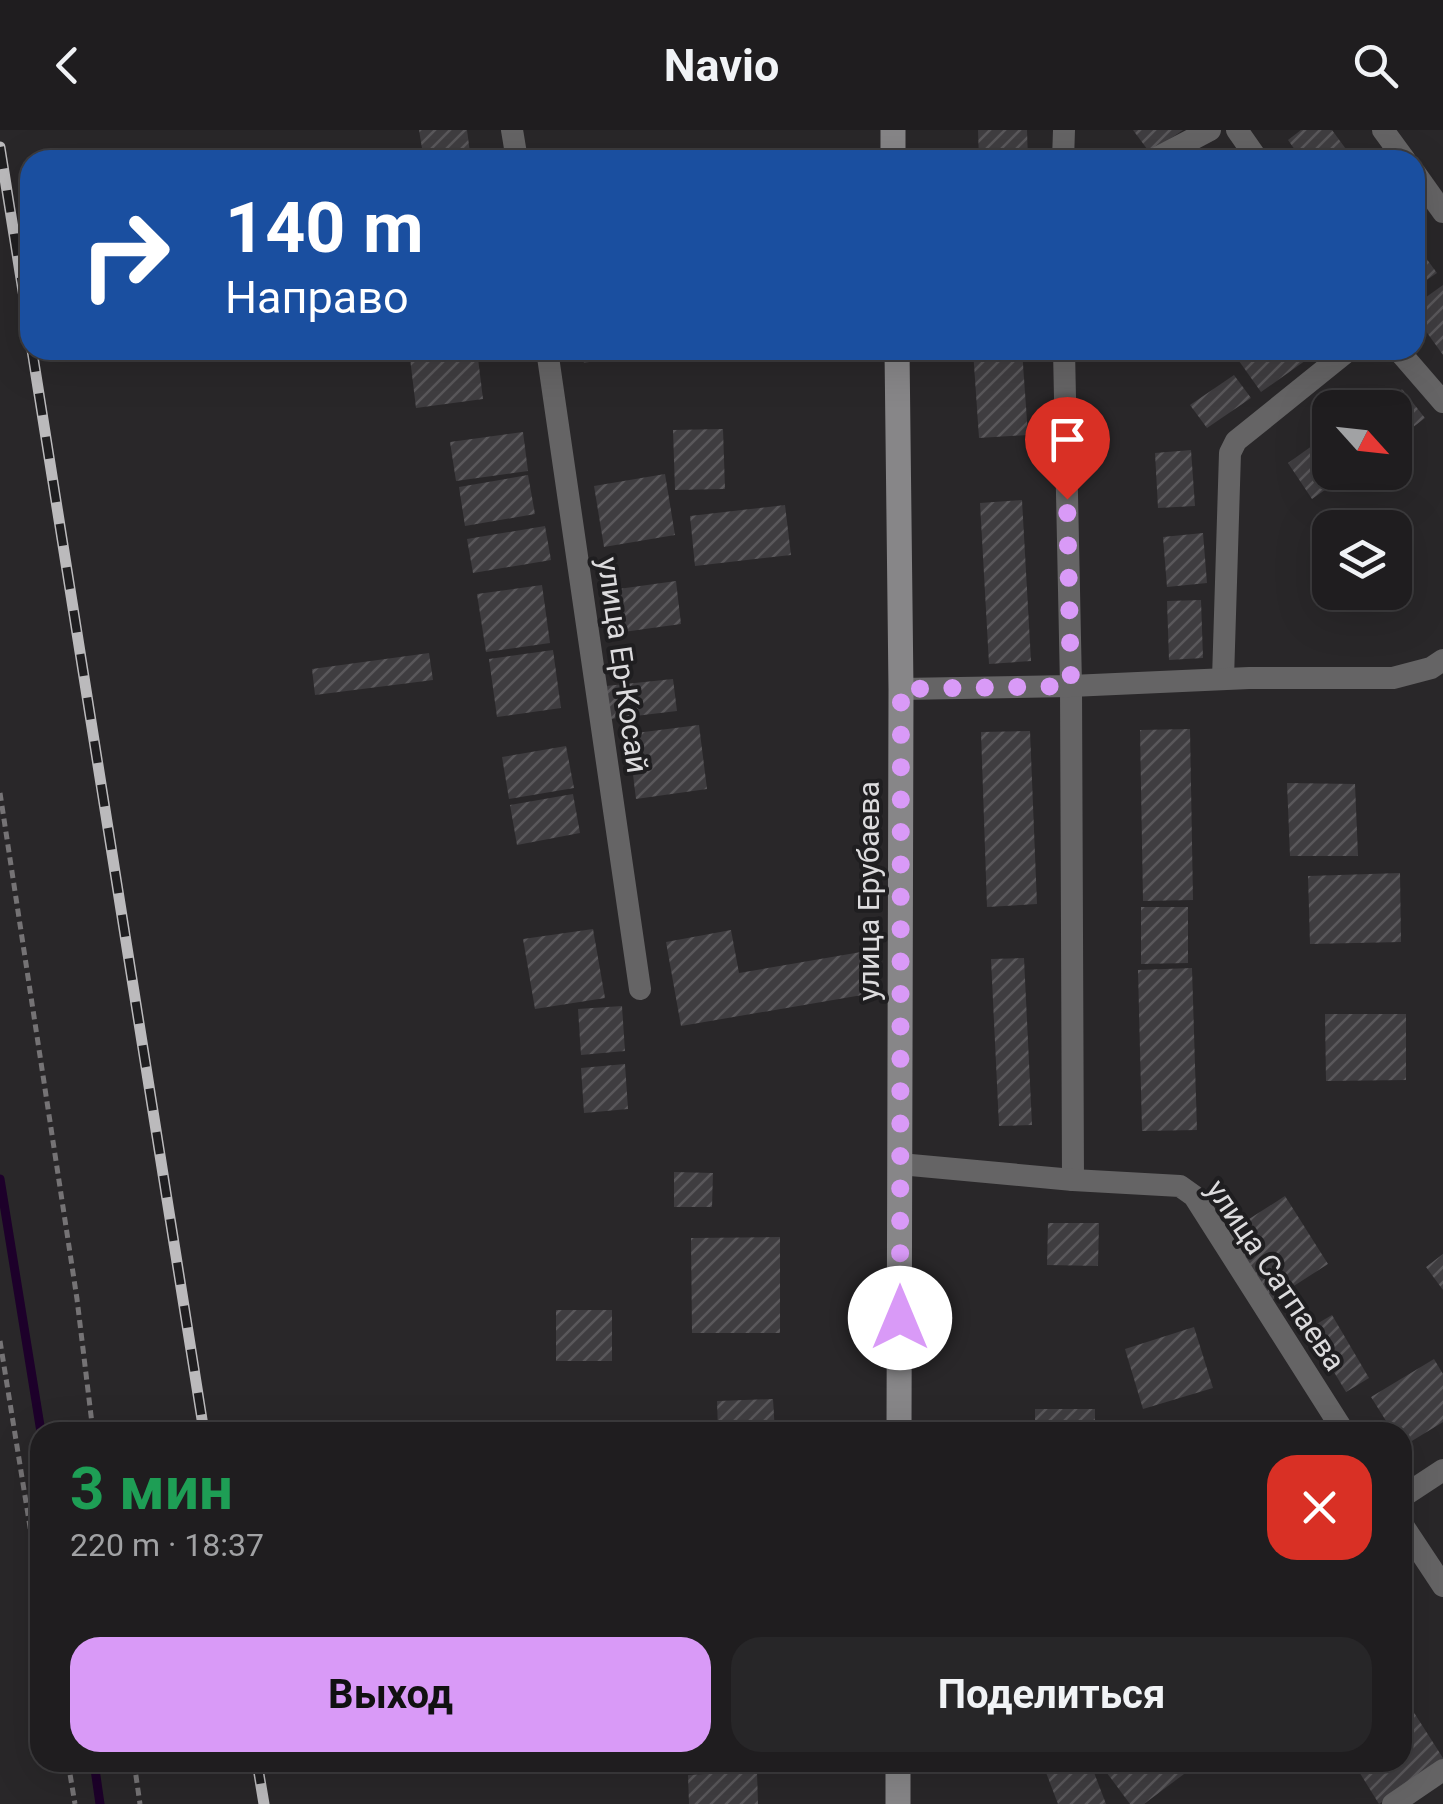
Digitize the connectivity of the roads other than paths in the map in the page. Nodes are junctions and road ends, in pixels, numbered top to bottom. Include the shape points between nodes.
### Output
1 (1210, 130) edge
2 (1172, 150) edge
3 (1425, 187) edge
4 (1443, 212) edge
5 (548, 360) edge
6 (897, 360) edge
7 (1064, 360) edge
8 (1337, 360) edge
9 (1407, 360) edge
10 (1443, 402) edge
11 (1443, 660) edge
12 (1223, 679) junction
13 (1071, 686) junction
14 (901, 689) junction
15 (640, 989) dead end
16 (900, 1164) junction
17 (1072, 1180) junction
18 (899, 1422) edge
19 (1338, 1422) edge
20 (1443, 1470) edge
21 (1412, 1490) edge
22 (1412, 1539) edge
23 (1443, 1586) edge
24 (1443, 1770) edge
25 (898, 1772) edge
26 (898, 1804) edge
27 (1393, 1804) edge

1 - 2 street
3 - 4 street
5 - 15 street, улица Ер-Косай
6 - 14 street, улица Ерубаева
7 - 13 street
8 - 12 street via 1236,441 1230,453
9 - 10 street
11 - 12 street via 1393,678
12 - 13 street
13 - 14 street
13 - 17 street
14 - 16 street, улица Ерубаева
16 - 17 street, улица Сатпаева
16 - 18 street, улица Ерубаева
17 - 19 street, улица Сатпаева via 1180,1186 1194,1196
20 - 21 street
22 - 23 street
24 - 27 street
25 - 26 street

